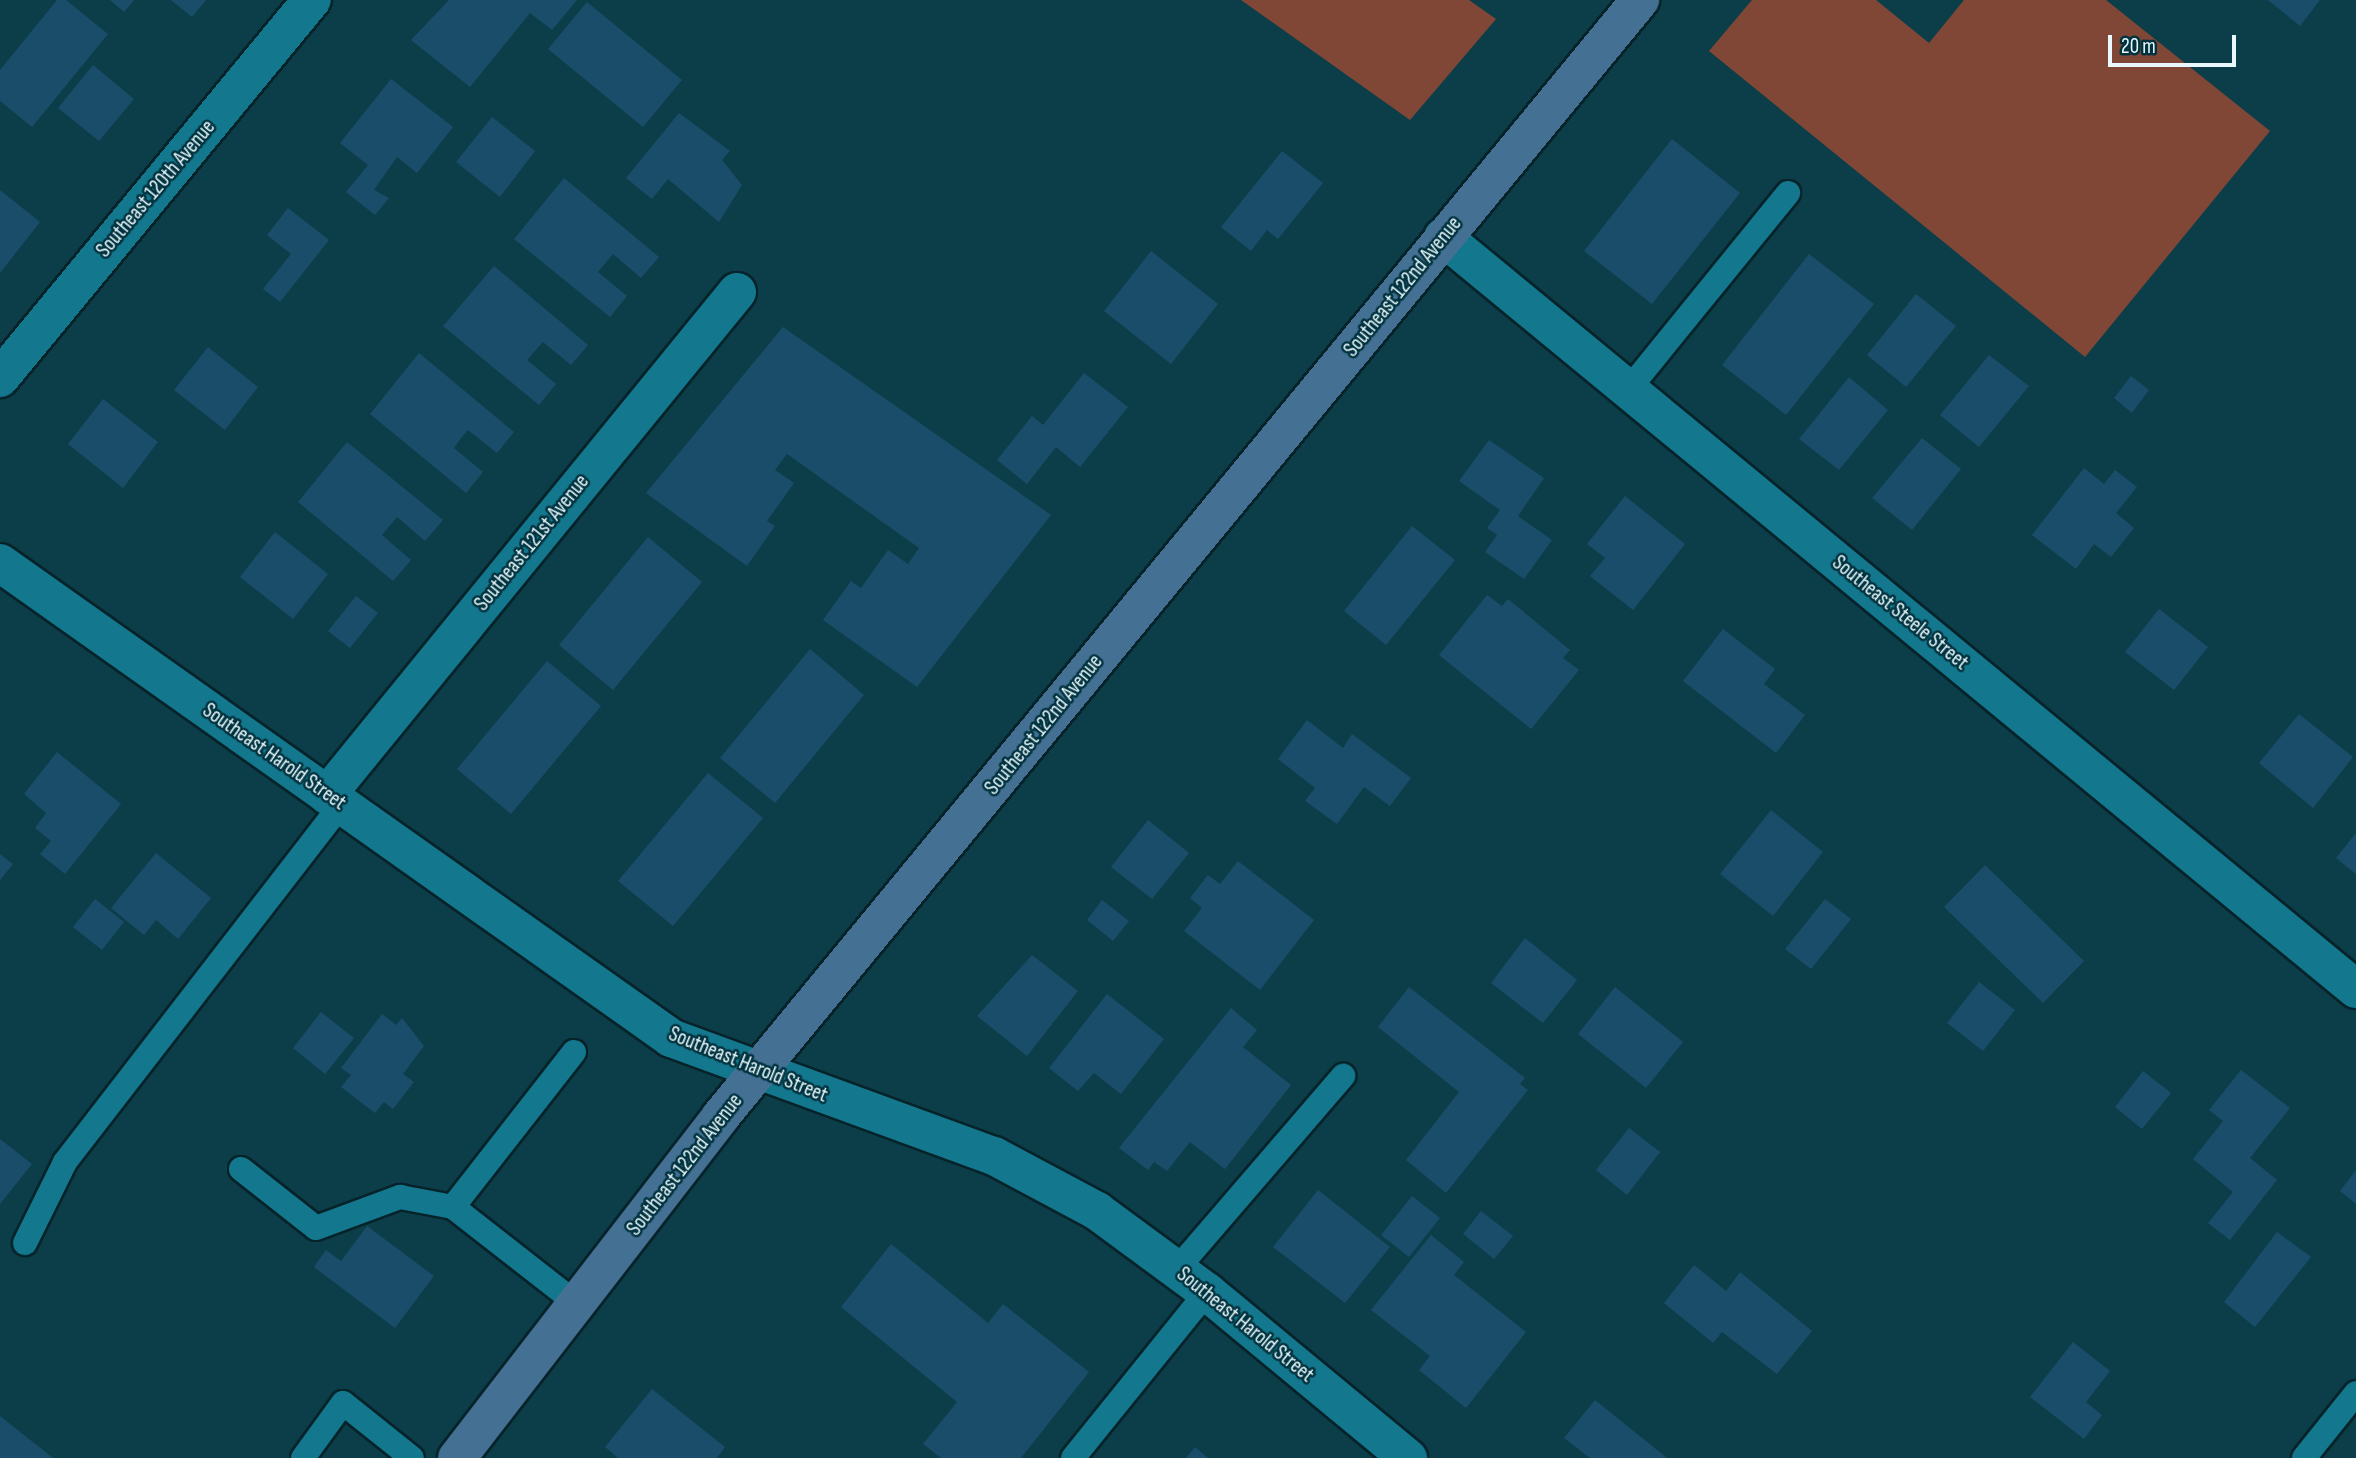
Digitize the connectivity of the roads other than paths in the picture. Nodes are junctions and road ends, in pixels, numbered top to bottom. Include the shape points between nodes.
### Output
1 (312, 0) edge
2 (1640, 0) edge
3 (1788, 193) dead end
4 (1443, 237) junction
5 (737, 292) dead end
6 (0, 378) edge
7 (1628, 390) junction
8 (0, 563) edge
9 (334, 800) junction
10 (2356, 989) edge
11 (574, 1052) dead end
12 (758, 1071) junction
13 (1343, 1076) dead end
14 (241, 1169) dead end
15 (453, 1207) junction
16 (25, 1243) dead end
17 (1177, 1269) junction
18 (1207, 1292) junction
19 (577, 1304) junction
20 (2356, 1392) edge
21 (470, 1453) edge
22 (303, 1458) edge
23 (412, 1458) edge
24 (1073, 1458) edge
25 (1408, 1458) edge
26 (2304, 1458) edge

1 - 6 street, Southeast 120th Avenue
2 - 4 main road, Southeast 122nd Avenue
3 - 7 lane
4 - 7 street, Southeast Steele Street
4 - 12 main road, Southeast 122nd Avenue
5 - 9 street, Southeast 121st Avenue
7 - 10 street, Southeast Steele Street
8 - 9 street, Southeast Harold Street
9 - 12 street, Southeast Harold Street via 671,1038
9 - 16 lane via 65,1162
11 - 15 lane
12 - 17 street, Southeast Harold Street via 1029,1172 1097,1211
12 - 19 main road, Southeast 122nd Avenue
13 - 17 lane
14 - 15 lane via 316,1228 400,1197
15 - 19 lane
17 - 18 street, Southeast Harold Street
18 - 24 lane
18 - 25 street, Southeast Harold Street
19 - 21 main road, Southeast 122nd Avenue
20 - 26 lane
22 - 23 lane via 343,1403

